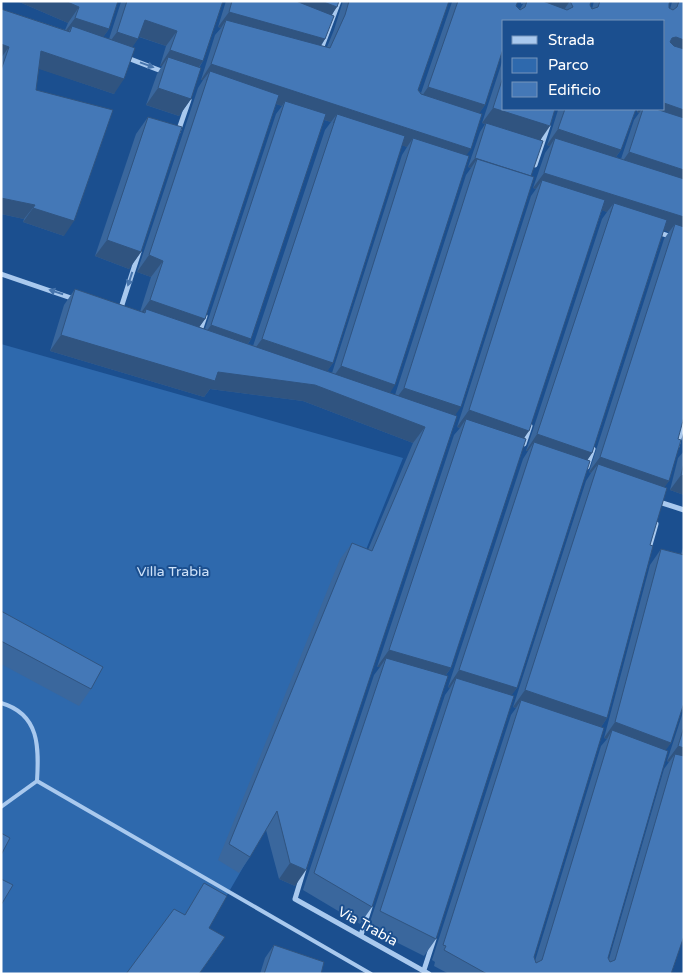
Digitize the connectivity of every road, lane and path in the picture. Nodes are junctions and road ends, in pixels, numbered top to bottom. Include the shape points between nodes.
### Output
1 (339, 1) edge
2 (321, 25) edge
3 (330, 29) junction
4 (120, 55) edge
5 (317, 60) edge
6 (166, 72) edge
7 (192, 92) edge
8 (551, 118) edge
9 (176, 138) edge
10 (532, 143) edge
11 (541, 146) junction
12 (550, 149) edge
13 (532, 173) edge
14 (652, 231) edge
15 (661, 234) junction
16 (684, 241) edge
17 (658, 243) edge
18 (140, 249) edge
19 (1, 274) edge
20 (82, 301) edge
21 (110, 310) edge
22 (119, 313) junction
23 (206, 313) edge
24 (127, 317) edge
25 (196, 341) edge
26 (533, 417) edge
27 (684, 420) edge
28 (596, 438) edge
29 (521, 454) edge
30 (674, 455) edge
31 (585, 476) edge
32 (664, 493) edge
33 (653, 500) edge
34 (662, 502) junction
35 (684, 510) edge
36 (659, 512) edge
37 (657, 522) edge
38 (647, 559) edge
39 (1, 703) edge
40 (36, 781) junction
41 (1, 807) edge
42 (307, 862) edge
43 (373, 896) edge
44 (436, 933) edge
45 (361, 935) junction
46 (427, 972) edge
47 (371, 974) edge

1 - 3 street
2 - 3 street
3 - 5 street
4 -> 6 street
7 - 9 street
8 - 11 street
10 - 11 street
11 - 12 street
11 - 13 street
14 - 15 street
15 - 16 street
15 - 17 street
18 -> 22 street
20 -> 19 street
21 - 22 street
22 - 24 street
23 - 25 street
26 - 29 street
27 - 30 street
28 - 31 street
32 - 34 street
33 - 34 street
34 - 35 street
34 - 36 street
37 - 38 street
39 - 40 lane via 27,717 39,747
40 - 41 lane
40 - 47 lane
42 - 45 street, Via Trabia via 295,899
43 - 45 street
44 - 46 street
45 - 46 street, Via Trabia

